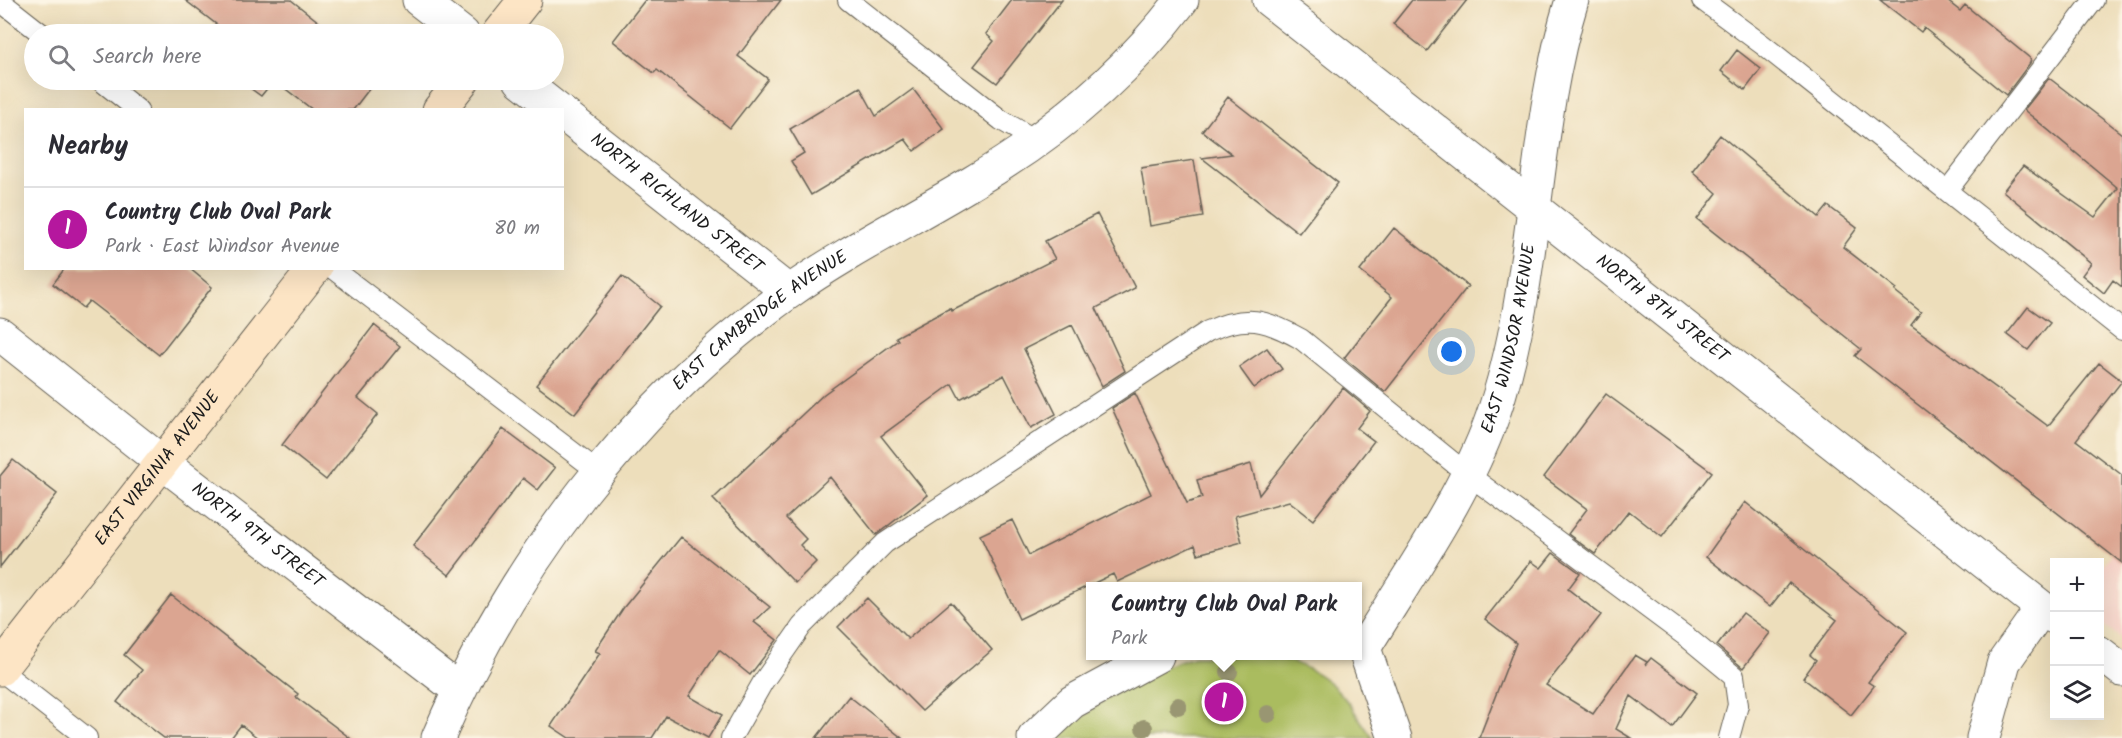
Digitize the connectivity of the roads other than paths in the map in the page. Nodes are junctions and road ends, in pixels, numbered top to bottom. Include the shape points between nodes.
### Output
1 (419, 0) edge
2 (525, 0) edge
3 (848, 0) edge
4 (1182, 0) edge
5 (1269, 0) edge
6 (1572, 0) edge
7 (1702, 0) edge
8 (2094, 0) edge
9 (0, 1) edge
10 (29, 24) edge
11 (450, 24) edge
12 (506, 24) edge
13 (113, 90) edge
14 (455, 90) edge
15 (533, 90) edge
16 (135, 108) edge
17 (441, 108) edge
18 (555, 108) edge
19 (564, 115) edge
20 (1037, 141) junction
21 (1947, 191) junction
22 (1533, 209) junction
23 (313, 270) edge
24 (335, 270) edge
25 (789, 292) junction
26 (2122, 330) edge
27 (0, 334) edge
28 (163, 463) junction
29 (600, 473) junction
30 (1466, 473) junction
31 (2048, 613) edge
32 (1362, 645) edge
33 (1362, 650) edge
34 (2104, 656) edge
35 (1150, 660) edge
36 (0, 670) edge
37 (2122, 670) edge
38 (459, 690) junction
39 (87, 738) edge
40 (438, 738) edge
41 (731, 738) edge
42 (1034, 738) edge
43 (1395, 738) edge
44 (1729, 738) edge
45 (1983, 738) edge

1 - 11 street
2 - 12 street
3 - 20 lane via 1001,120
4 - 20 street, EAST CAMBRIDGE AVENUE via 1127,63
5 - 22 street, NORTH 8TH STREET
6 - 22 street, EAST WINDSOR AVENUE via 1553,76
7 - 21 lane
8 - 21 lane
9 - 10 lane
13 - 16 lane
14 - 17 street
15 - 18 street
19 - 25 street, NORTH RICHLAND STREET
20 - 25 street, EAST CAMBRIDGE AVENUE
21 - 26 lane
22 - 30 street, EAST WINDSOR AVENUE via 1522,294 1507,365 1491,419
22 - 31 street, NORTH 8TH STREET
23 - 28 street, EAST VIRGINIA AVENUE
24 - 29 lane
25 - 29 street, EAST CAMBRIDGE AVENUE via 712,352 651,413
27 - 28 street, NORTH 9TH STREET
28 - 36 street, EAST VIRGINIA AVENUE
28 - 38 street, NORTH 9TH STREET
29 - 38 street, EAST CAMBRIDGE AVENUE via 520,582
30 - 32 street, EAST WINDSOR AVENUE via 1430,541
30 - 41 lane via 1301,339 1275,324 1231,321 1178,349 885,543 802,626
30 - 44 lane via 1734,676 1738,705
31 - 45 street via 2004,662
33 - 43 street, EAST WINDSOR AVENUE
34 - 37 street
35 - 42 street via 1072,702
36 - 39 lane
38 - 40 street, EAST CAMBRIDGE AVENUE

